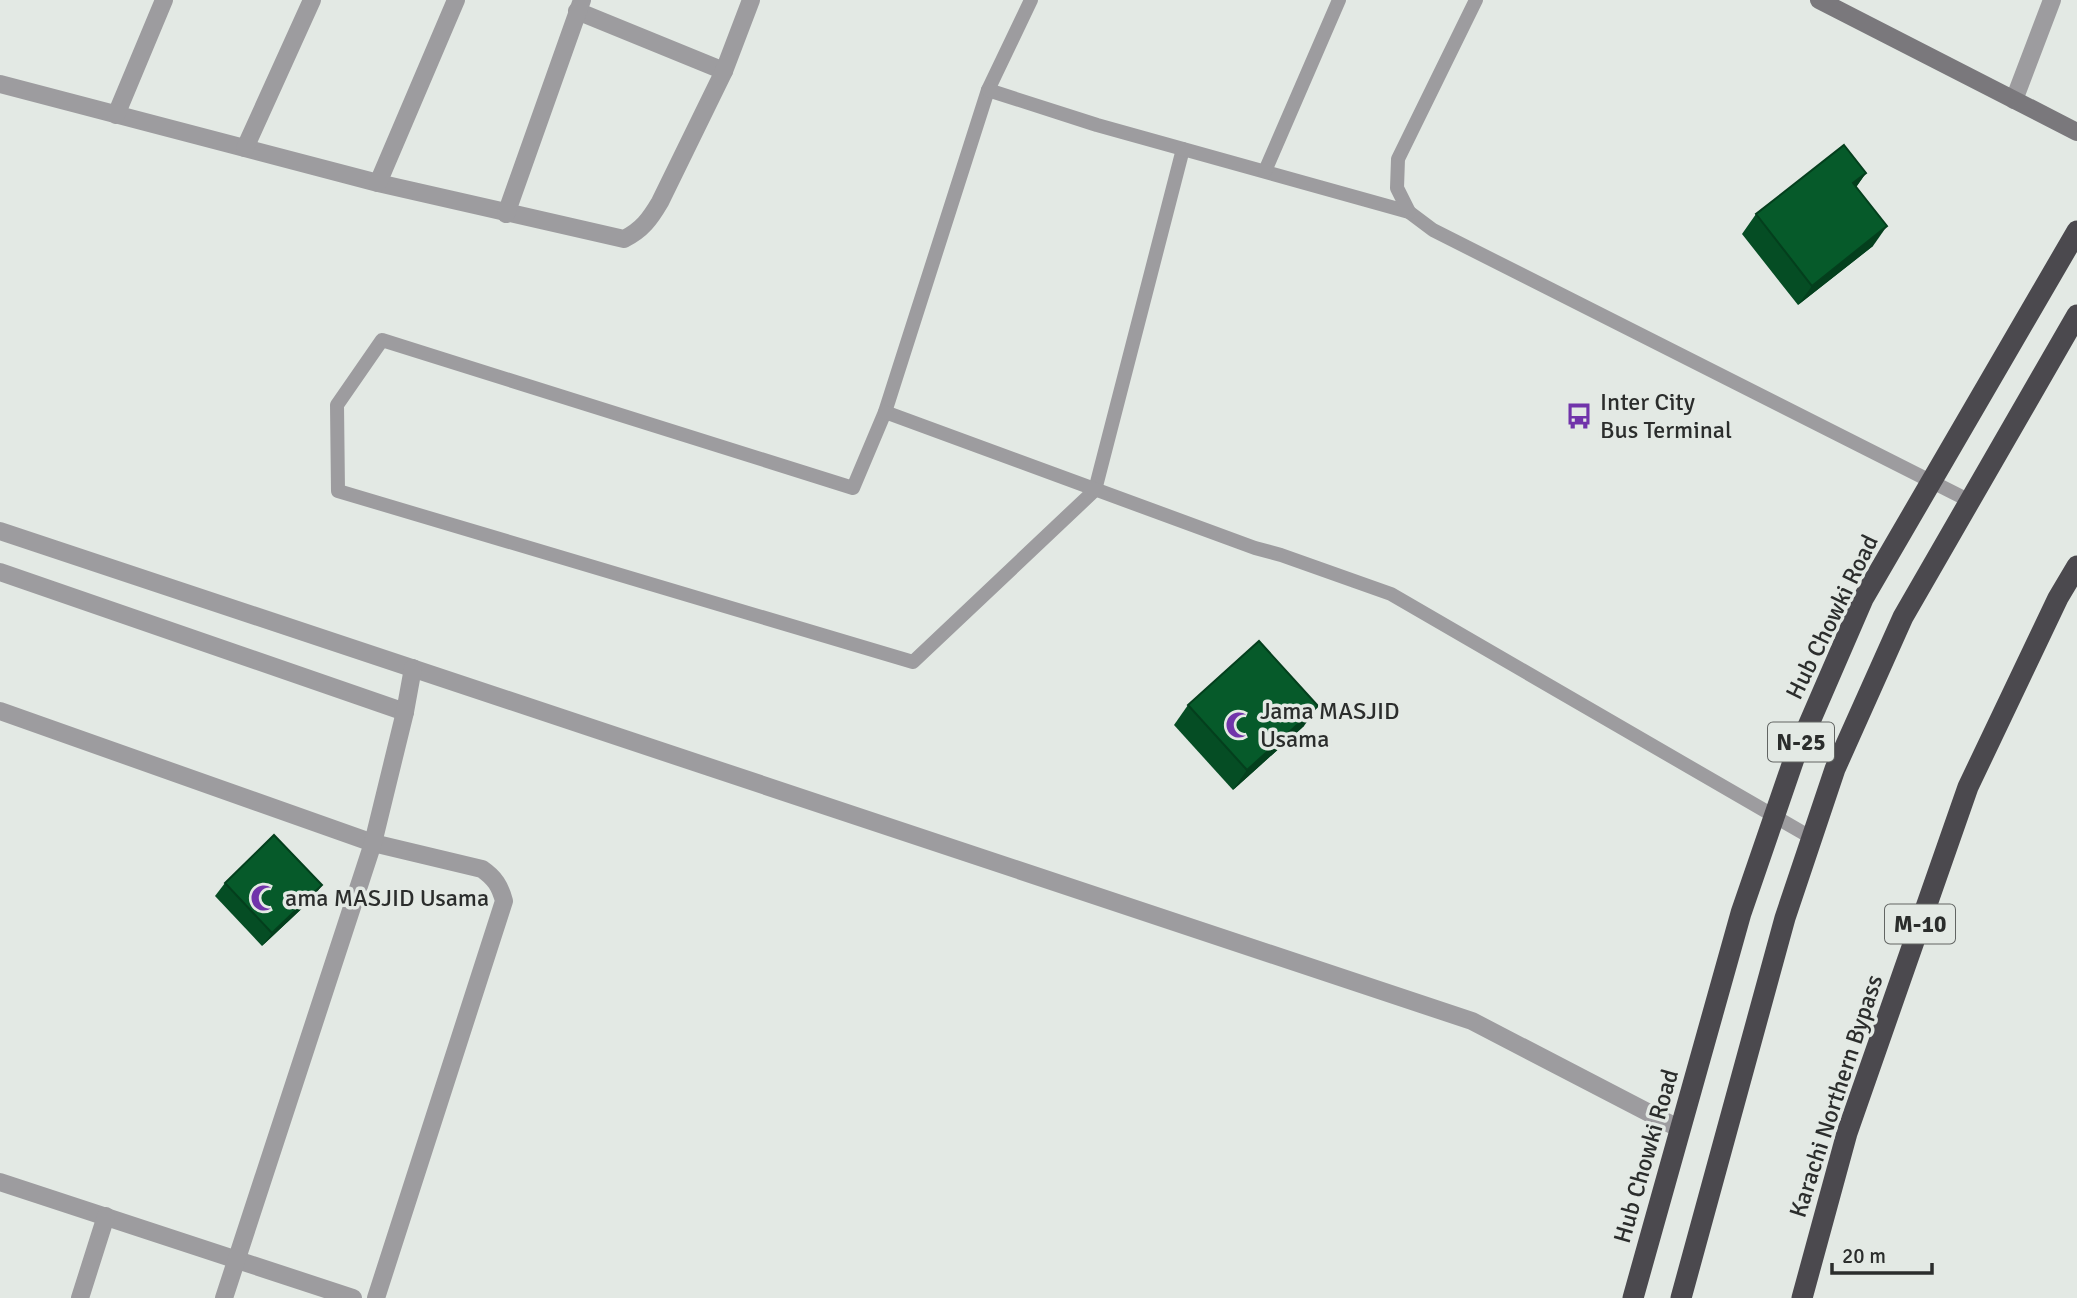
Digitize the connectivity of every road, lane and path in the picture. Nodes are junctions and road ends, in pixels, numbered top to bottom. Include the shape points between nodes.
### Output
1 (164, 0) edge
2 (312, 0) edge
3 (456, 0) edge
4 (751, 0) edge
5 (1031, 0) edge
6 (1339, 0) edge
7 (1475, 0) edge
8 (2052, 0) edge
9 (1824, 1) edge
10 (579, 6) edge
11 (724, 71) junction
12 (0, 84) edge
13 (988, 90) junction
14 (2014, 100) junction
15 (116, 115) junction
16 (2077, 132) edge
17 (245, 148) junction
18 (1183, 149) junction
19 (1265, 172) junction
20 (378, 183) junction
21 (1409, 212) junction
22 (506, 214) junction
23 (2077, 231) edge
24 (2077, 315) edge
25 (885, 412) junction
26 (1933, 480) junction
27 (1095, 490) junction
28 (1970, 501) junction
29 (0, 531) edge
30 (2077, 566) edge
31 (0, 572) edge
32 (413, 668) junction
33 (0, 711) edge
34 (405, 712) junction
35 (1774, 816) junction
36 (1812, 838) junction
37 (373, 843) junction
38 (1680, 1129) junction
39 (0, 1182) edge
40 (106, 1216) junction
41 (237, 1260) junction
42 (80, 1298) edge
43 (224, 1298) edge
44 (353, 1298) edge
45 (376, 1298) edge
46 (1633, 1298) edge
47 (1681, 1298) edge
48 (1802, 1298) edge

1 - 15 street
2 - 17 street
3 - 20 street
4 - 11 street
5 - 13 lane
6 - 19 lane
7 - 21 lane via 1398,159 1397,188
8 - 14 street
9 - 14 street
10 - 11 street
10 - 22 street
11 - 22 street via 660,202 636,233 624,239
12 - 15 street
13 - 18 lane
13 - 25 lane
14 - 16 street
15 - 17 street
17 - 20 street
18 - 19 lane
18 - 27 lane
19 - 21 lane
20 - 22 street
21 - 26 lane via 1433,230
23 - 26 highway, Hub Chowki Road / N-25
24 - 28 highway
25 - 27 lane
25 - 27 lane via 853,488 382,340 337,405 338,491 913,662
26 - 28 lane
26 - 35 highway, Hub Chowki Road / N-25 via 1863,599
27 - 35 lane via 1391,594
28 - 36 highway via 1903,617 1835,769
29 - 32 street
30 - 48 highway, Karachi Northern Bypass / M-10 via 1968,787 1847,1133
31 - 34 street
32 - 34 street
32 - 38 street via 1472,1021
33 - 37 street
34 - 37 street
35 - 36 lane
35 - 38 highway, Hub Chowki Road / N-25 via 1741,913
36 - 47 highway via 1785,918
37 - 41 street
37 - 45 street via 482,870 500,887 504,901
38 - 46 highway, Hub Chowki Road / N-25
39 - 40 street
40 - 41 street
40 - 42 street
41 - 43 street
41 - 44 street

